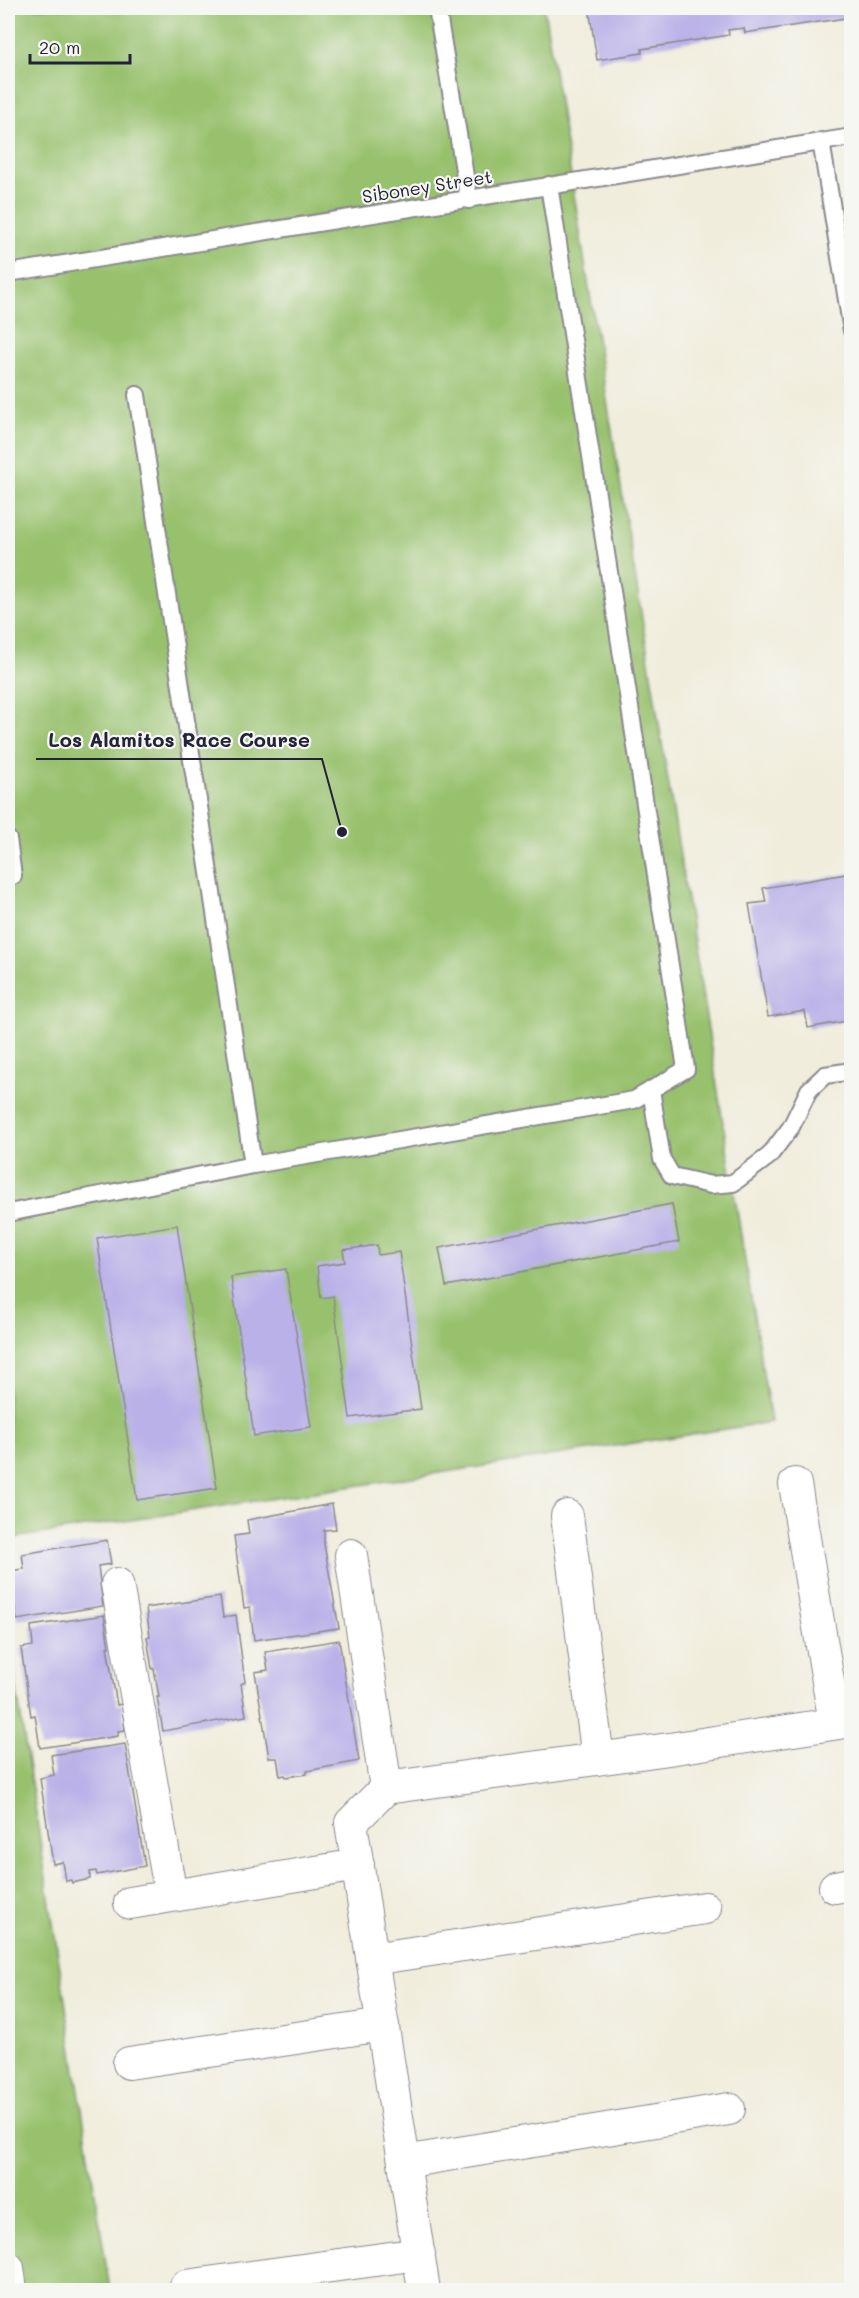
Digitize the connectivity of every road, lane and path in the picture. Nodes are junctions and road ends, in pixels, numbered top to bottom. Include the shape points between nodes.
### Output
1 (437, 8) edge
2 (852, 137) edge
3 (821, 141) junction
4 (549, 185) junction
5 (469, 200) junction
6 (8, 273) edge
7 (852, 332) edge
8 (137, 395) dead end
9 (8, 839) edge
10 (8, 877) edge
11 (852, 1071) edge
12 (651, 1090) junction
13 (253, 1165) junction
14 (8, 1213) edge
15 (795, 1484) dead end
16 (567, 1516) dead end
17 (351, 1554) dead end
18 (117, 1584) dead end
19 (843, 1722) edge
20 (598, 1759) junction
21 (386, 1788) junction
22 (358, 1864) junction
23 (171, 1896) junction
24 (130, 1903) dead end
25 (705, 1908) dead end
26 (372, 1959) junction
27 (383, 2025) junction
28 (129, 2063) dead end
29 (729, 2109) dead end
30 (404, 2162) junction
31 (418, 2254) junction
32 (8, 2268) edge
33 (186, 2286) dead end
34 (11, 2290) edge
35 (424, 2290) edge

1 - 5 lane
2 - 3 lane, Siboney Street
3 - 4 lane, Siboney Street
3 - 7 lane
4 - 5 lane, Siboney Street
4 - 12 lane via 686,1069
5 - 6 lane, Siboney Street
8 - 13 lane
9 - 10 lane via 13,876
11 - 12 lane via 825,1075 809,1090 791,1127 769,1156 733,1183 711,1185 672,1176 662,1159
12 - 13 lane via 634,1100
13 - 14 lane
15 - 19 street
16 - 20 street
17 - 21 street
18 - 23 street
19 - 20 street
20 - 21 street
21 - 22 street via 351,1823
22 - 23 street
22 - 26 street
23 - 24 street
25 - 26 street
26 - 27 street
27 - 28 street
27 - 30 street
29 - 30 street
30 - 31 street
31 - 33 street
31 - 35 street
32 - 34 street

